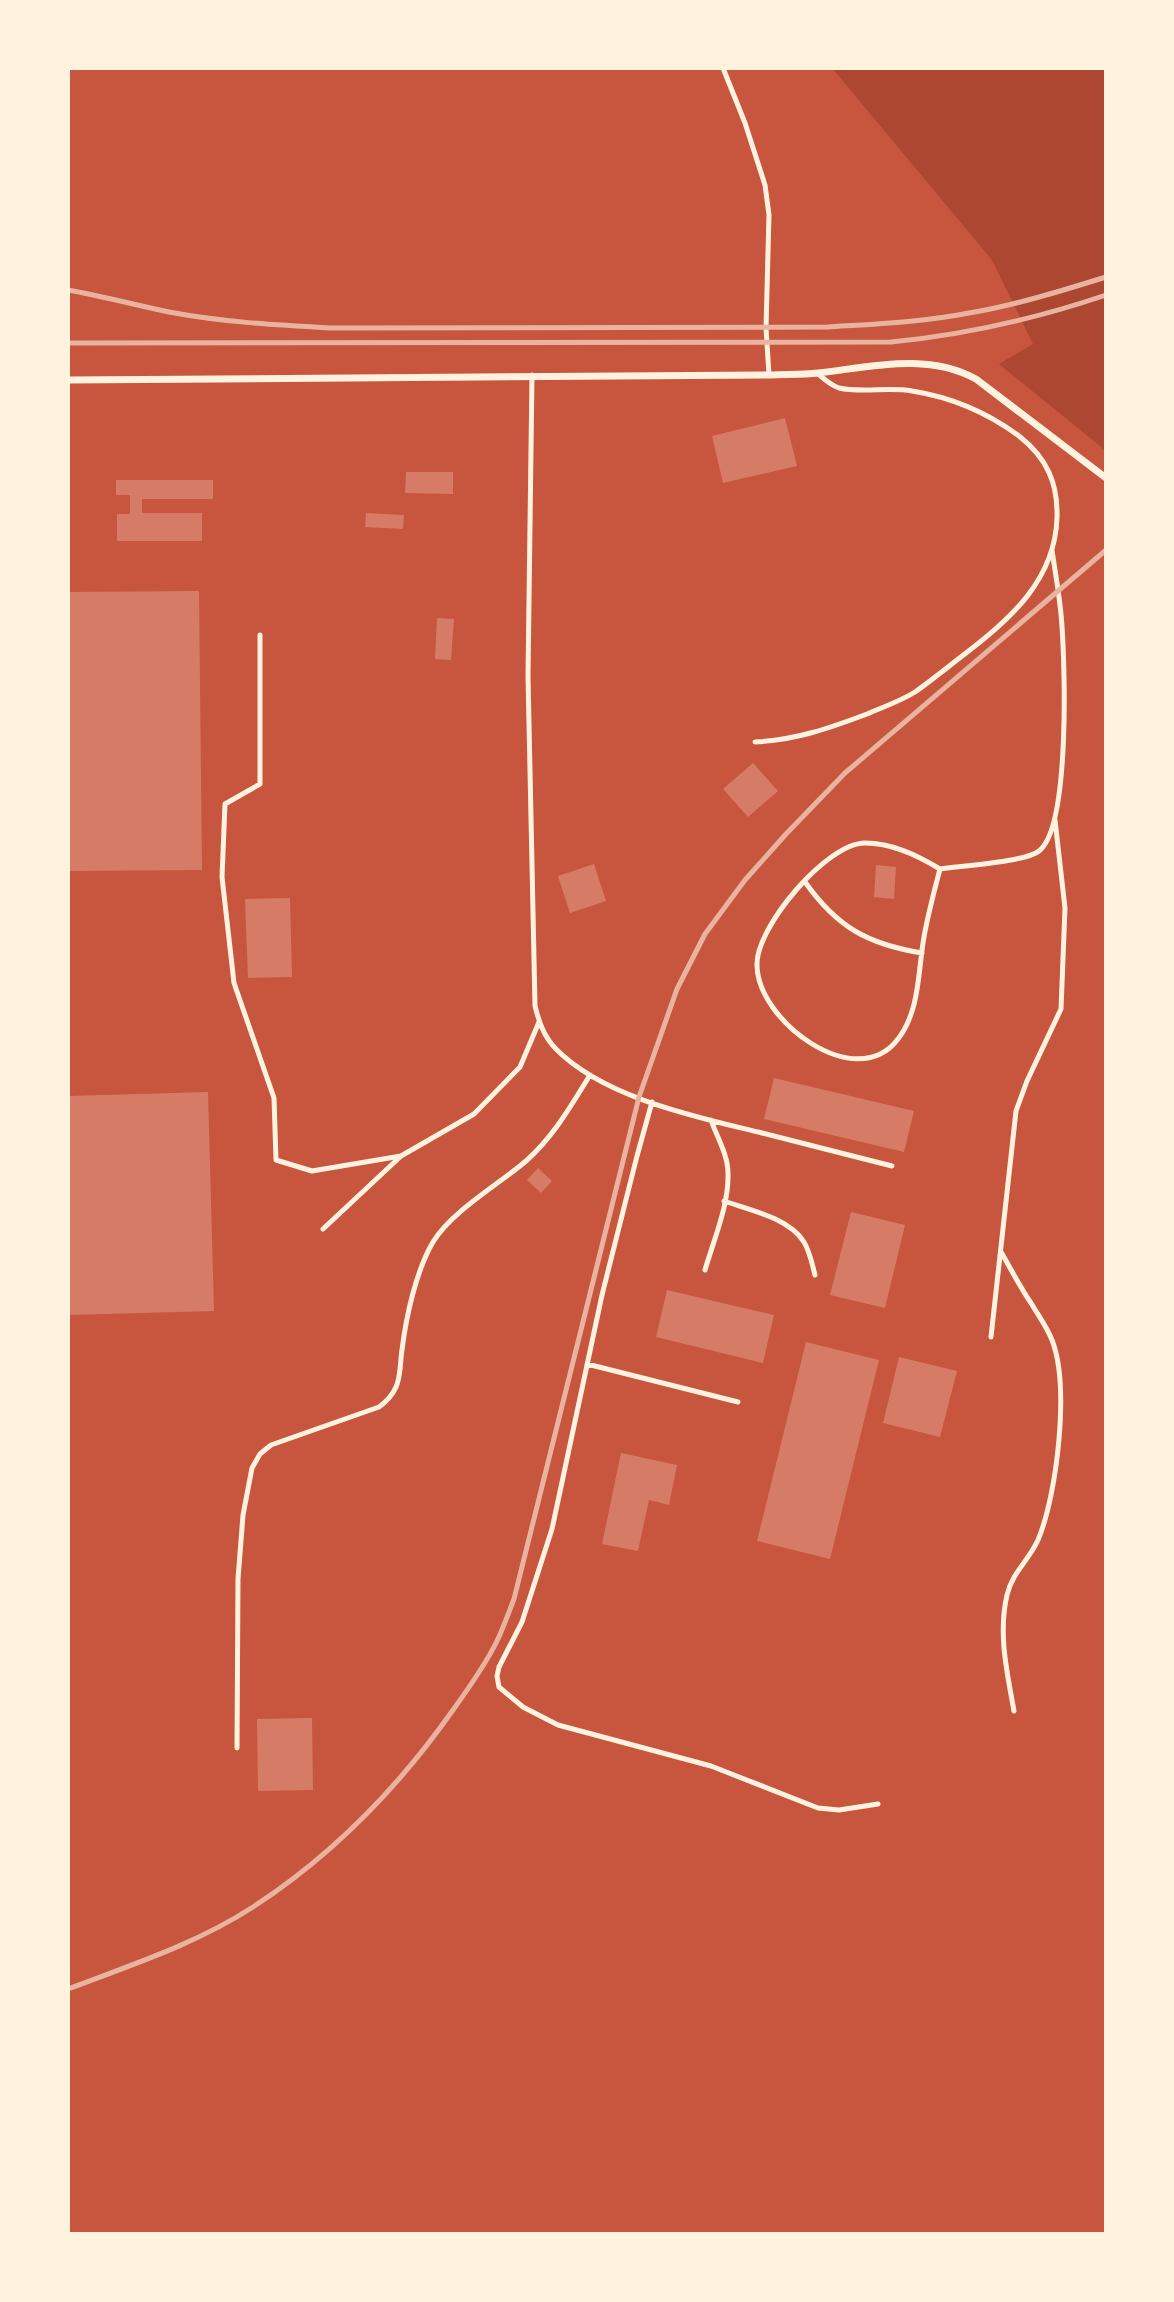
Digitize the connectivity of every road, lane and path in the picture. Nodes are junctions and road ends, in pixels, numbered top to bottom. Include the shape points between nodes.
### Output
1 (723, 68) edge
2 (817, 373) junction
3 (769, 374) junction
4 (532, 375) junction
5 (68, 380) edge
6 (1106, 478) edge
7 (1052, 550) junction
8 (260, 635) dead end
9 (755, 742) dead end
10 (1055, 817) junction
11 (940, 869) junction
12 (805, 882) junction
13 (922, 953) junction
14 (540, 1022) junction
15 (590, 1075) junction
16 (653, 1102) junction
17 (710, 1120) junction
18 (401, 1156) junction
19 (892, 1166) dead end
20 (724, 1201) junction
21 (323, 1228) dead end
22 (1001, 1252) junction
23 (705, 1270) dead end
24 (815, 1275) dead end
25 (991, 1337) dead end
26 (587, 1364) junction
27 (738, 1402) dead end
28 (1014, 1711) dead end
29 (237, 1748) dead end
30 (878, 1804) dead end

1 - 3 lane via 765,186
2 - 3 street
2 - 6 street via 905,363 961,371
2 - 7 lane via 838,388 904,390 942,398 976,410 1019,437 1054,480 1057,511
3 - 4 street
4 - 5 street
4 - 14 lane via 528,676 535,1006
7 - 9 lane via 1021,605 999,628 914,693 822,732
7 - 10 lane via 1061,615 1064,738
8 - 18 lane via 260,784 225,804 222,877 234,983 274,1098 276,1160 312,1171
10 - 11 lane via 1045,846 1037,854
10 - 22 lane via 1065,908 1063,994 1057,1022 1016,1111
11 - 12 lane via 905,851 864,843 842,851
11 - 13 lane
12 - 13 lane via 852,931 877,943
12 - 13 lane via 774,917 756,965 773,1007 806,1042 864,1059 890,1048 909,1017
14 - 15 lane via 556,1049
14 - 18 lane via 520,1067 474,1114
15 - 16 lane
15 - 29 lane via 545,1141 433,1242 408,1314 400,1371 389,1399 379,1408 271,1445 252,1468 238,1579
16 - 17 lane
16 - 26 lane
17 - 19 lane
17 - 20 lane via 727,1163
18 - 21 lane
20 - 23 lane
20 - 24 lane via 793,1230 806,1246
22 - 25 lane
22 - 28 lane via 1052,1341 1060,1382 1059,1430 1046,1519 1033,1551 1015,1574 1003,1613
26 - 27 lane
26 - 30 lane via 552,1529 522,1622 499,1667 499,1687 523,1707 558,1725 711,1766 818,1808

